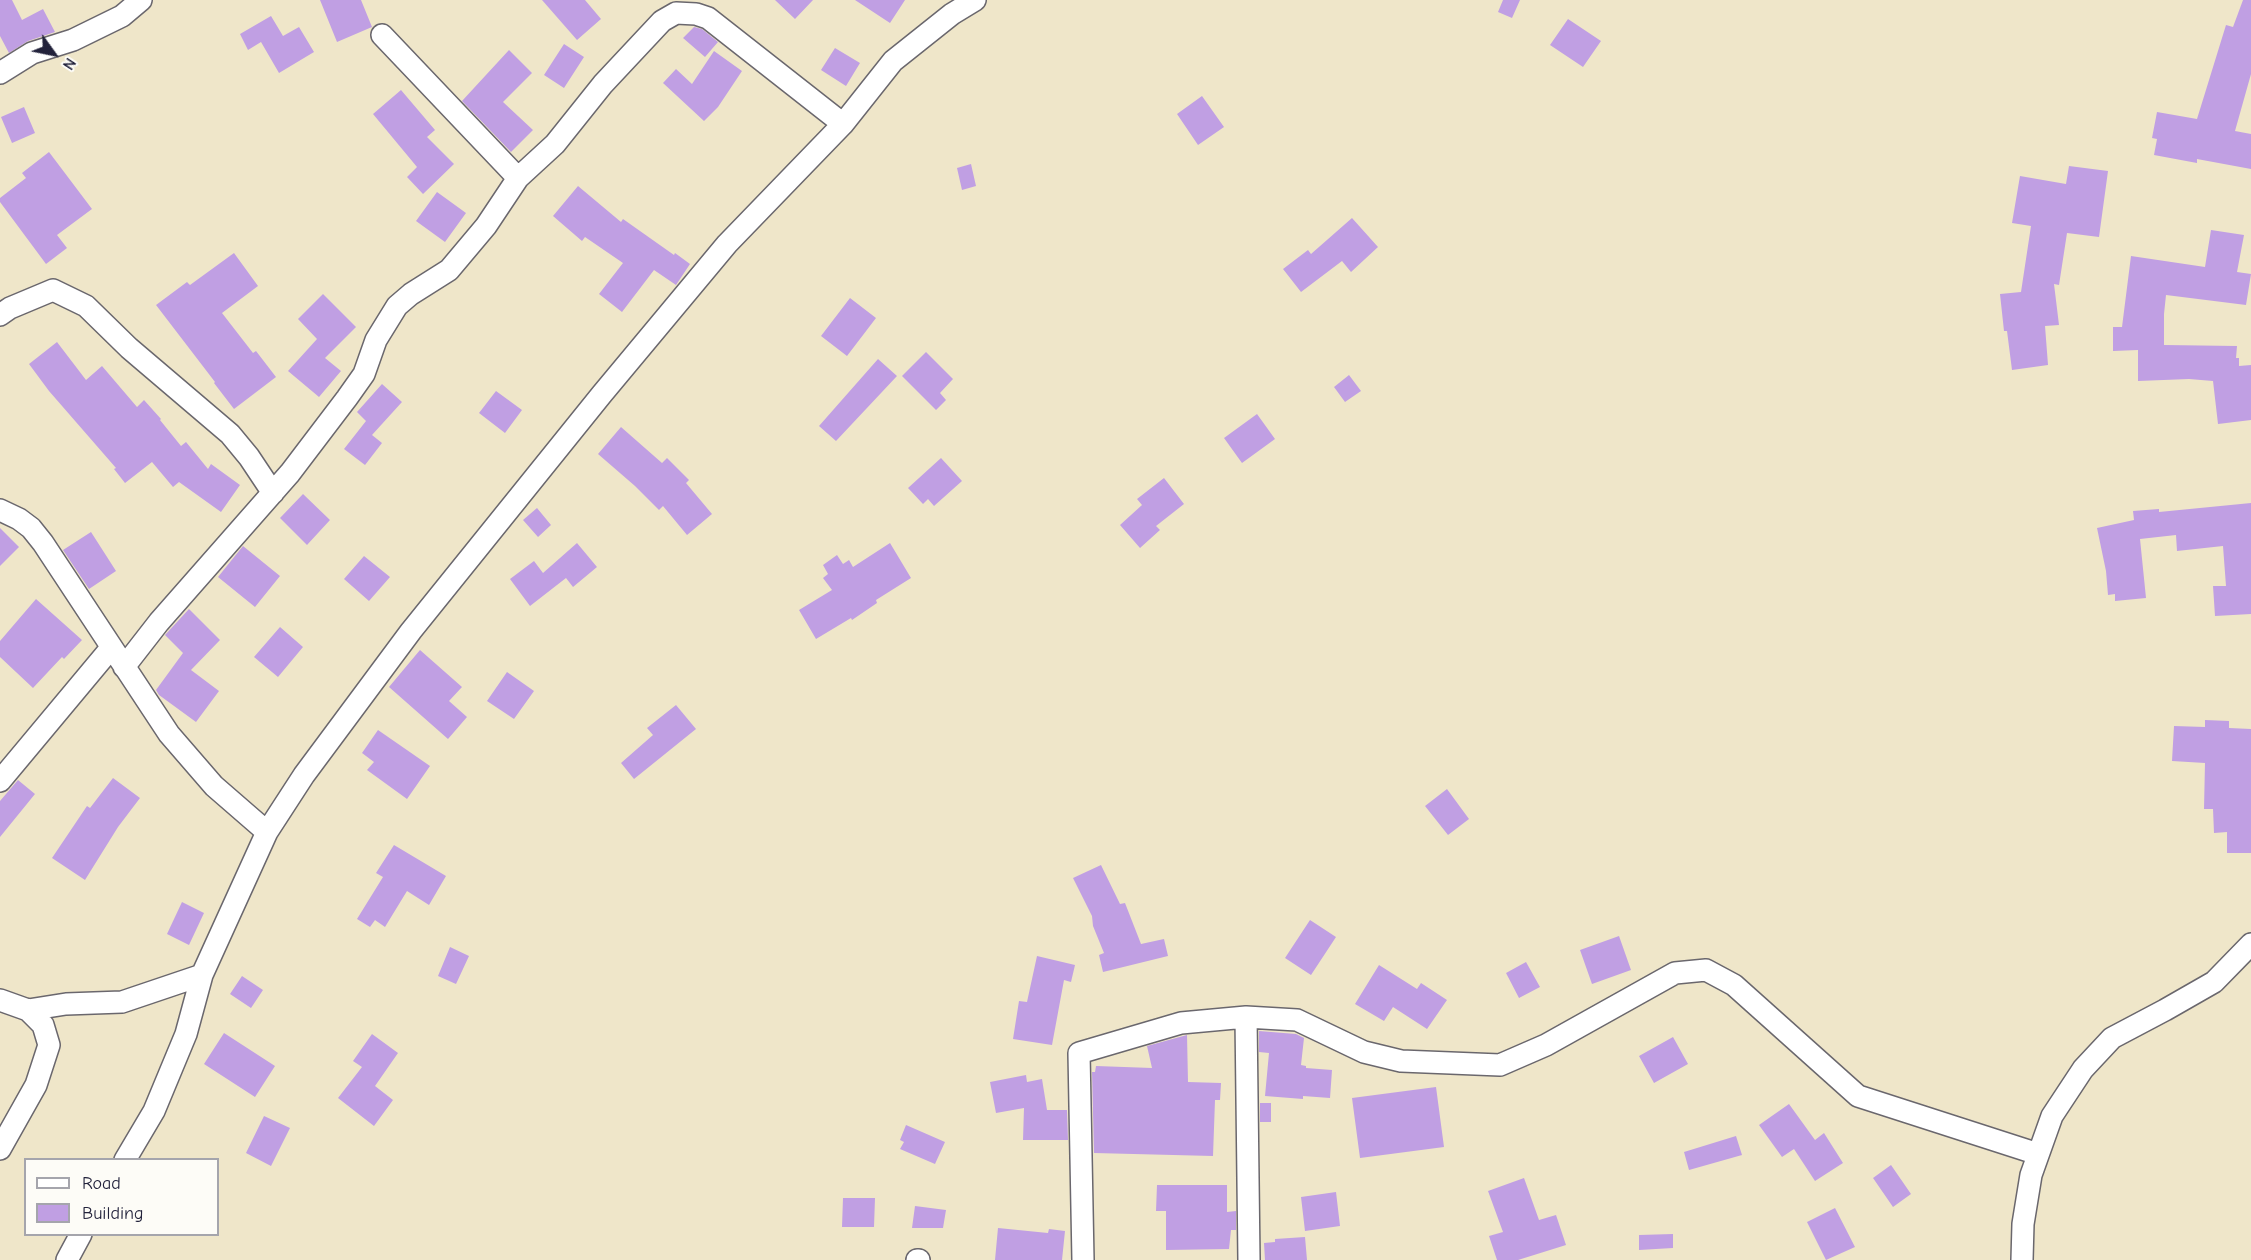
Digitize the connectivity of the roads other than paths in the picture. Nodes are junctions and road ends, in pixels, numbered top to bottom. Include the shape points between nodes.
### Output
1 (141, 0) edge
2 (975, 0) edge
3 (382, 35) dead end
4 (0, 73) edge
5 (843, 124) junction
6 (518, 178) junction
7 (0, 315) edge
8 (273, 493) junction
9 (0, 510) edge
10 (111, 648) junction
11 (124, 667) junction
12 (0, 782) edge
13 (267, 832) junction
14 (2251, 944) edge
15 (202, 975) junction
16 (0, 1000) edge
17 (28, 1010) junction
18 (1246, 1017) junction
19 (0, 1149) edge
20 (2038, 1154) junction
21 (126, 1158) edge
22 (80, 1236) edge
23 (67, 1260) edge
24 (1083, 1260) edge
25 (1249, 1260) edge
26 (2022, 1260) edge

1 - 4 street via 122,16 73,40 32,53
2 - 5 street via 893,61
3 - 6 street
5 - 6 street via 708,18 676,13 662,21 603,84 555,144
5 - 13 street via 727,244 595,402 411,631 304,775
6 - 8 street via 486,226 449,270 397,306 376,340 364,374
7 - 8 street via 53,290 86,306 230,434
8 - 11 street
9 - 10 street via 25,524 43,543
10 - 11 street
10 - 12 street
11 - 13 street via 170,734 214,786
13 - 15 street
14 - 20 street via 2214,981 2112,1038 2083,1069 2052,1116
15 - 17 street via 122,1002
15 - 21 street via 181,1045 154,1111
16 - 17 street
17 - 19 street via 43,1025 49,1045 36,1085
18 - 20 street via 1297,1020 1364,1052 1401,1061 1500,1065 1546,1045 1675,974 1707,970 1734,985 1858,1096
18 - 24 street via 1181,1023 1078,1053
18 - 25 street
20 - 26 street via 2023,1224
22 - 23 street

